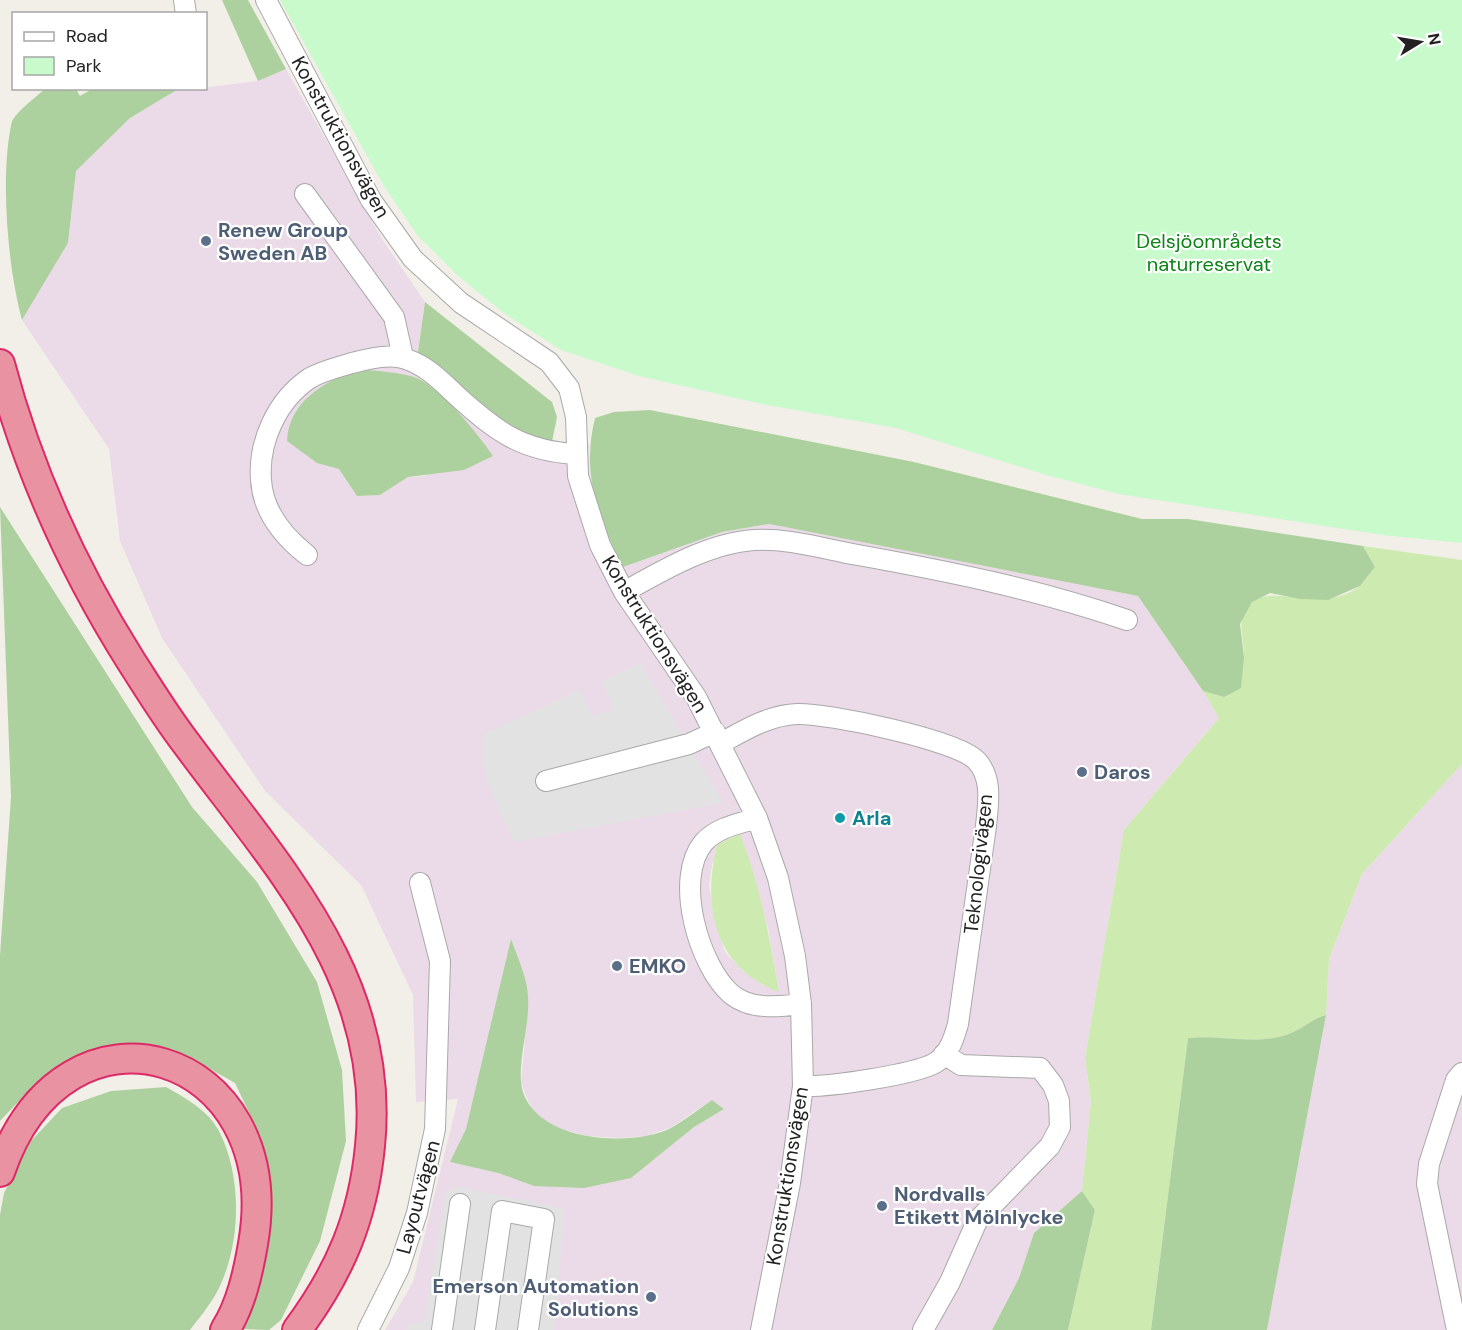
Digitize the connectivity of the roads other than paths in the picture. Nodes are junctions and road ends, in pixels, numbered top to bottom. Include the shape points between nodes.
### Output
1 (266, 0) edge
2 (304, 194) dead end
3 (403, 357) junction
4 (0, 364) edge
5 (576, 454) junction
6 (307, 555) dead end
7 (624, 591) junction
8 (1127, 620) dead end
9 (718, 738) junction
10 (546, 781) dead end
11 (757, 818) junction
12 (420, 883) dead end
13 (801, 1004) junction
14 (944, 1054) junction
15 (1462, 1073) edge
16 (803, 1086) junction
17 (0, 1172) edge
18 (460, 1204) dead end
19 (225, 1330) edge
20 (297, 1330) edge
21 (368, 1330) edge
22 (442, 1330) edge
23 (485, 1330) edge
24 (528, 1330) edge
25 (761, 1330) edge
26 (923, 1330) edge
27 (1457, 1330) edge

1 - 5 street, Konstruktionsvägen via 371,200 413,259 461,303 549,362 562,377 574,403
2 - 3 street via 394,317
3 - 5 street via 429,370 506,437 541,451
3 - 6 street via 362,361 310,378 287,399 263,441 259,462 268,508 290,542
4 - 20 highway via 35,473 65,543 97,603 184,741 293,885 327,942 357,1009 367,1046 371,1090 368,1171 358,1216 342,1259 322,1297
5 - 7 street, Konstruktionsvägen via 578,476 592,523
7 - 8 street via 729,544 774,541 940,569 1057,596
7 - 9 street, Konstruktionsvägen via 696,697
9 - 10 street, Teknologivägen
9 - 11 street, Konstruktionsvägen
9 - 14 street, Teknologivägen via 759,722 797,714 847,720 934,741 976,760 985,774 989,794 986,826 958,1024 953,1043
11 - 13 street, Konstruktionsvägen via 785,905
11 - 13 street via 717,831 703,844 693,865 690,890 702,952 732,995 752,1005
12 - 21 street, Layoutvägen via 440,961 435,1130 417,1213 399,1268
13 - 16 street, Konstruktionsvägen
14 - 16 street via 921,1068 822,1087
14 - 26 street via 961,1065 1040,1068 1059,1101 1060,1127 1050,1146 976,1221 950,1282
15 - 27 street via 1456,1080 1429,1164 1427,1184
16 - 25 street, Konstruktionsvägen via 790,1183
17 - 19 highway via 17,1134 35,1108 55,1088 95,1064 138,1056 176,1066 198,1078 231,1111 242,1130 256,1201 256,1227 245,1282
18 - 22 street
23 - 24 street via 502,1211 544,1219

